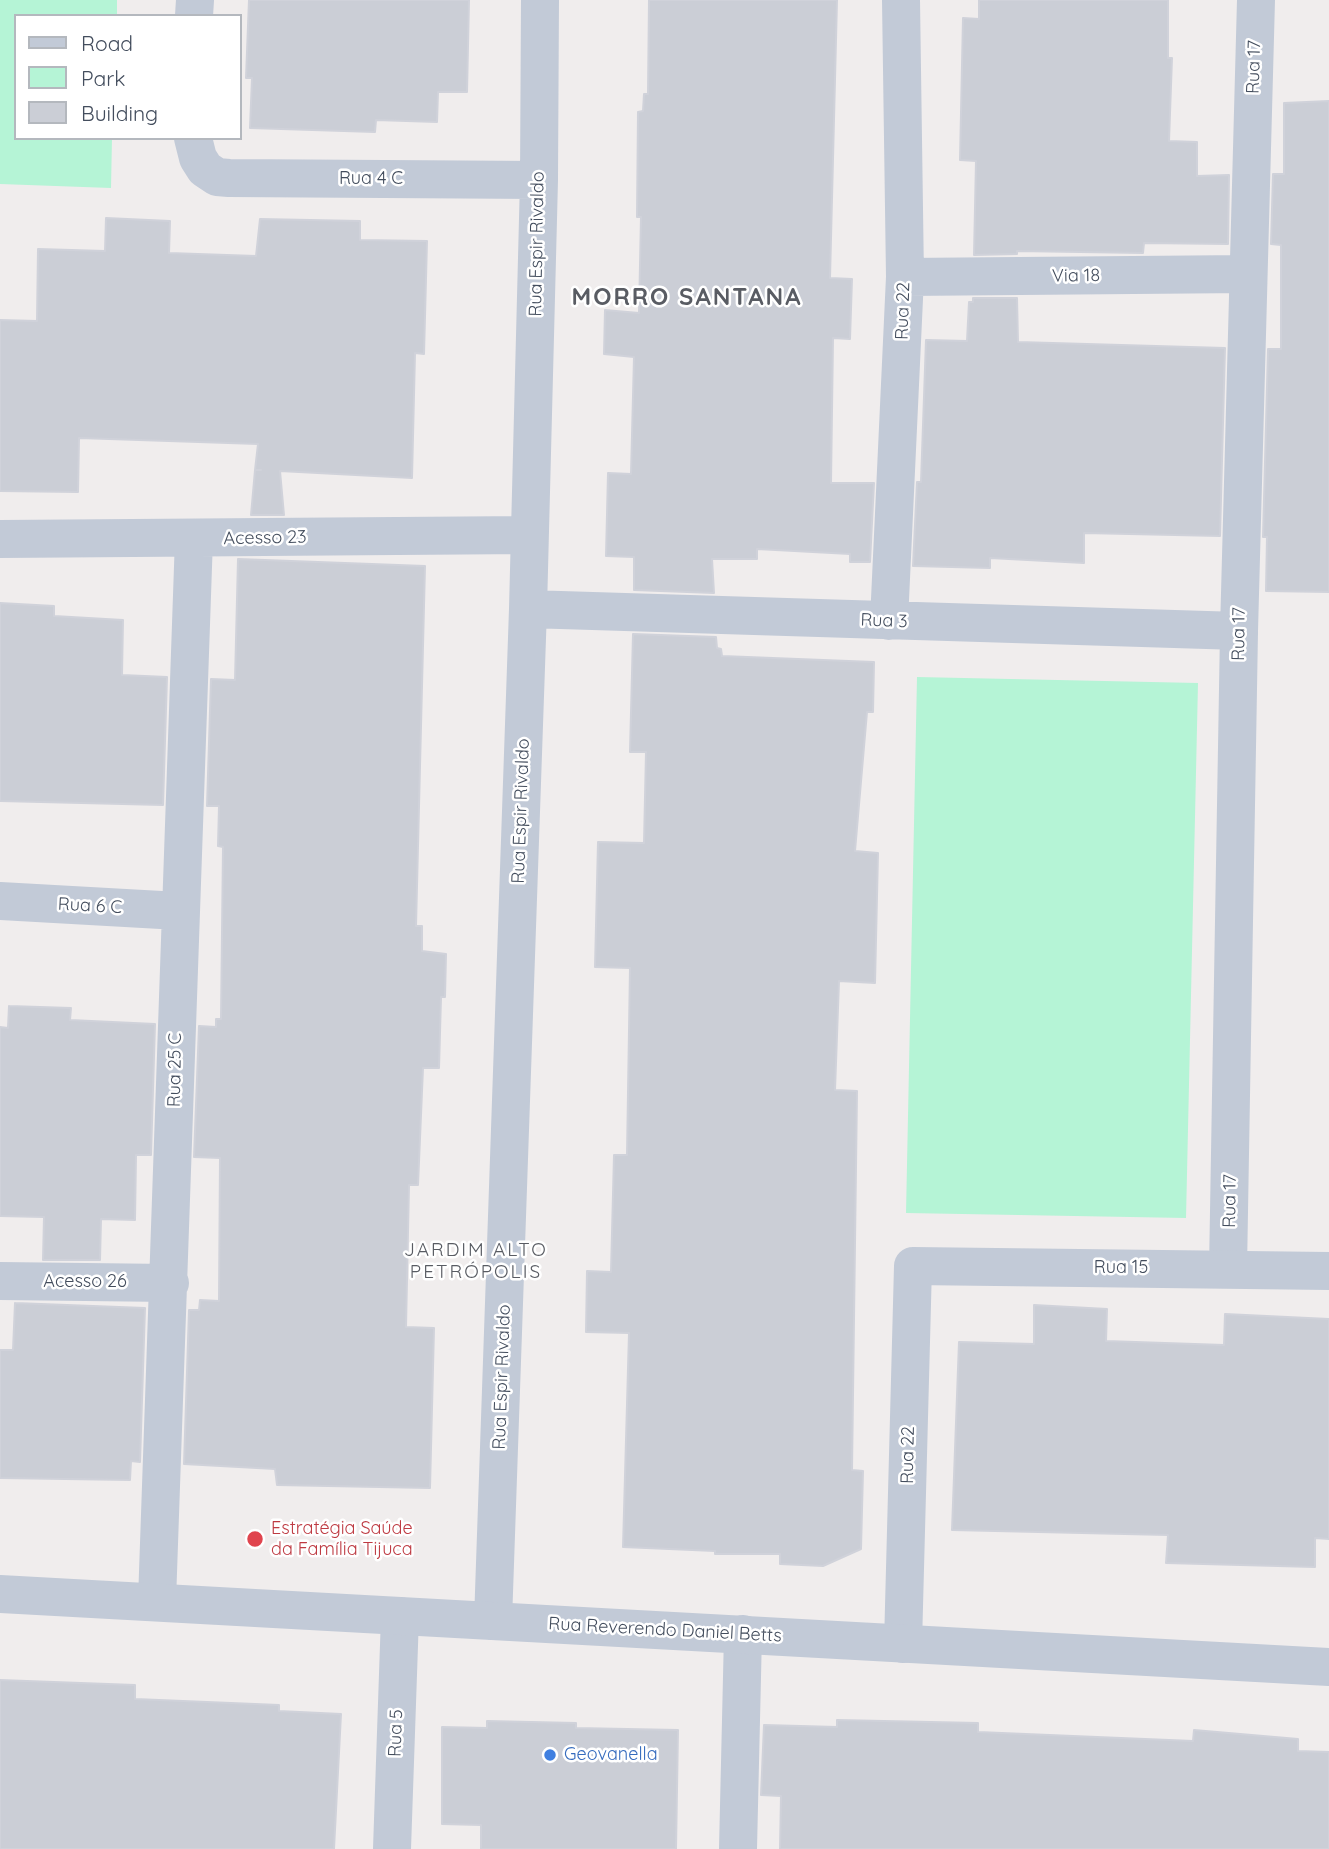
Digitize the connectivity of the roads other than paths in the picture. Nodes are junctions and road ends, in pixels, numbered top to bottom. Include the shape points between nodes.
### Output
1 (540, 0) edge
2 (901, 0) edge
3 (1256, 0) edge
4 (199, 154) edge
5 (539, 180) junction
6 (1247, 274) junction
7 (905, 277) junction
8 (529, 535) junction
9 (194, 538) junction
10 (0, 539) edge
11 (528, 609) junction
12 (888, 621) junction
13 (1239, 631) junction
14 (0, 901) edge
15 (179, 911) junction
16 (912, 1266) joint
17 (1228, 1269) junction
18 (1329, 1271) edge
19 (0, 1281) edge
20 (170, 1283) junction
21 (0, 1594) edge
22 (157, 1601) junction
23 (400, 1616) junction
24 (493, 1621) junction
25 (743, 1634) junction
26 (903, 1644) junction
27 (1329, 1667) edge
28 (392, 1849) edge
29 (738, 1849) edge

1 - 5 street, Rua Espir Rivaldo
2 - 7 street, Rua 22
3 - 6 street, Rua 17
4 - 5 street, Rua 4 C via 217,177 229,178
5 - 8 street, Rua Espir Rivaldo
6 - 7 street, Via 18
6 - 13 street, Rua 17
7 - 12 street, Rua 22
8 - 9 street, Acesso 23
8 - 11 street, Rua Espir Rivaldo
9 - 10 street, Acesso 23
9 - 15 street, Rua 25 C
11 - 12 street, Rua 3
11 - 24 street, Rua Espir Rivaldo
12 - 13 street, Rua 3
13 - 17 street, Rua 17
14 - 15 street, Rua 6 C
15 - 20 street, Rua 25 C
16 - 17 street, Rua 15
16 - 26 street, Rua 22
17 - 18 street, Rua 15
19 - 20 street, Acesso 26
20 - 22 street, Rua 25 C
21 - 22 street, Rua Reverendo Daniel Betts
22 - 23 street, Rua Reverendo Daniel Betts
23 - 24 street, Rua Reverendo Daniel Betts
23 - 28 street, Rua 5
24 - 25 street, Rua Reverendo Daniel Betts
25 - 26 street, Rua Reverendo Daniel Betts
25 - 29 street
26 - 27 street, Rua Reverendo Daniel Betts

